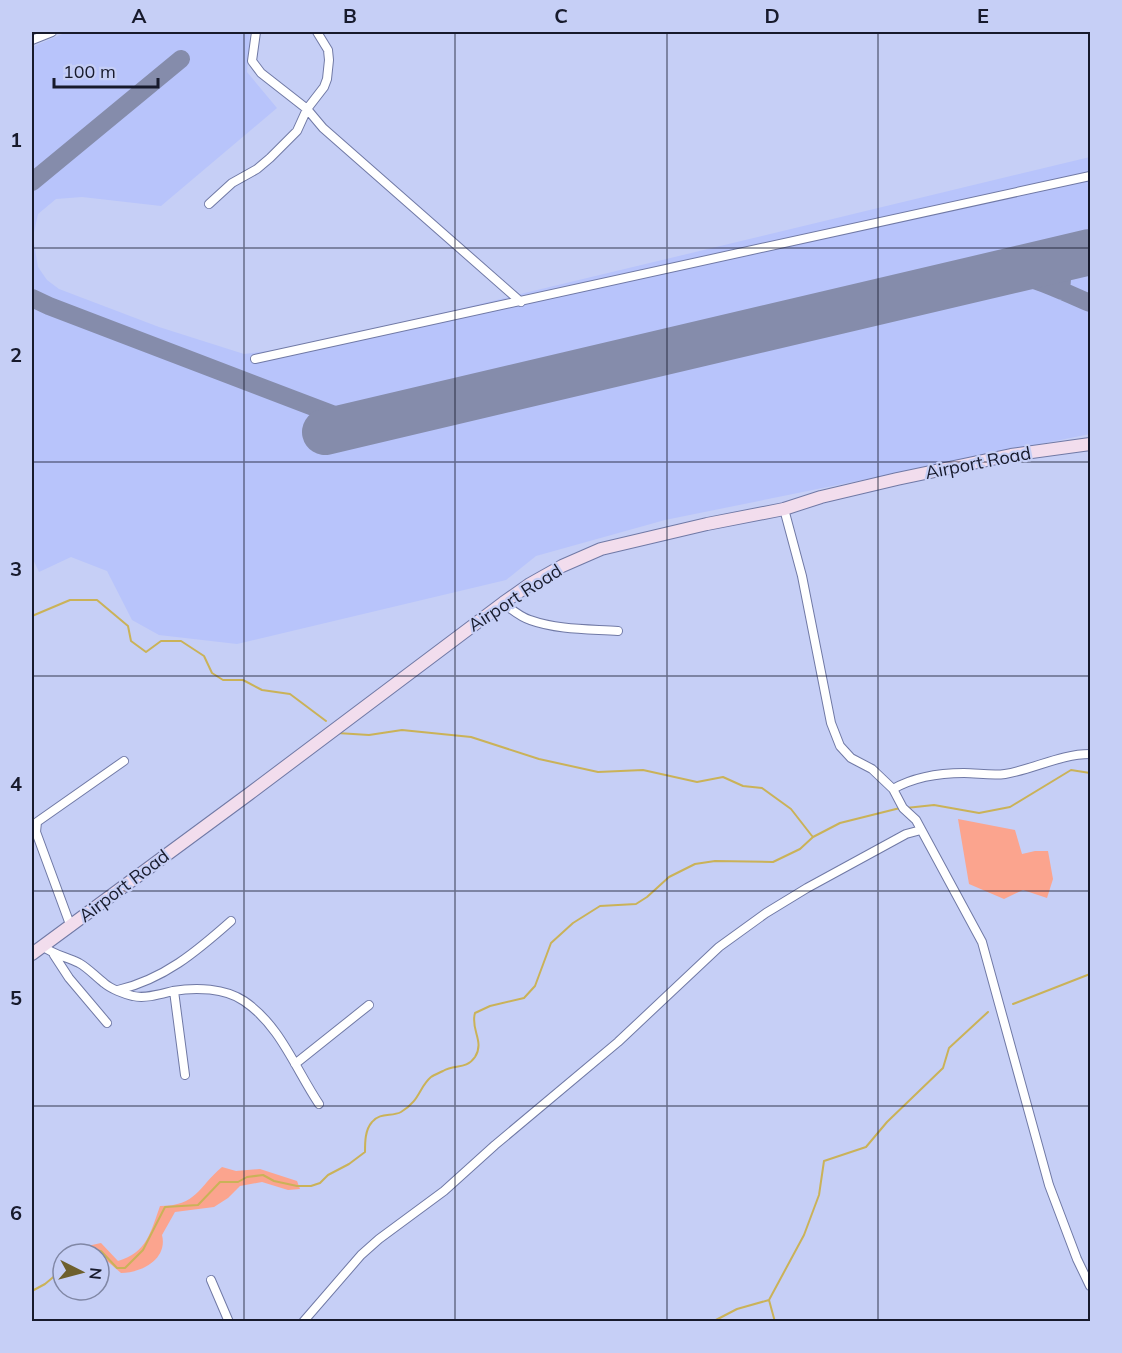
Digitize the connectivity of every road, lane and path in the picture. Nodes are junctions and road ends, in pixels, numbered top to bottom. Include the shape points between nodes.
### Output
1 (52, 32) edge
2 (256, 32) edge
3 (317, 32) edge
4 (32, 40) edge
5 (307, 109) junction
6 (1090, 176) edge
7 (209, 204) dead end
8 (521, 302) junction
9 (255, 359) dead end
10 (1090, 444) edge
11 (784, 508) junction
12 (502, 603) junction
13 (618, 631) dead end
14 (1090, 754) edge
15 (123, 761) dead end
16 (893, 789) junction
17 (921, 830) junction
18 (231, 921) dead end
19 (70, 927) junction
20 (37, 950) edge
21 (54, 955) junction
22 (118, 990) junction
23 (174, 991) junction
24 (369, 1005) dead end
25 (107, 1023) dead end
26 (295, 1064) junction
27 (185, 1076) dead end
28 (319, 1104) dead end
29 (210, 1280) dead end
30 (1090, 1286) edge
31 (229, 1322) edge
32 (303, 1322) edge

1 - 4 street
2 - 5 street via 252,61 275,86
3 - 5 street via 328,50 327,79
5 - 7 street via 297,131 270,158
5 - 8 street via 323,128
6 - 8 street
8 - 9 street
10 - 11 street, Airport Road via 1011,455
11 - 12 street, Airport Road via 601,549 546,575
11 - 16 street via 836,737 851,758 872,769
12 - 13 street via 519,615 561,628
12 - 19 street, Airport Road
14 - 16 street via 1008,774 964,773 912,779
15 - 19 street via 37,822 36,831
16 - 17 street
17 - 30 street via 982,942 1049,1185
17 - 32 street via 899,837 807,888 719,947 618,1042 444,1191 361,1255
18 - 22 street via 169,971
19 - 20 street, Airport Road
20 - 21 street
21 - 22 street via 78,962
21 - 25 street
22 - 23 street via 137,996
23 - 26 street via 213,990 242,999 268,1023
23 - 27 street
24 - 26 street
26 - 28 street
29 - 31 street

